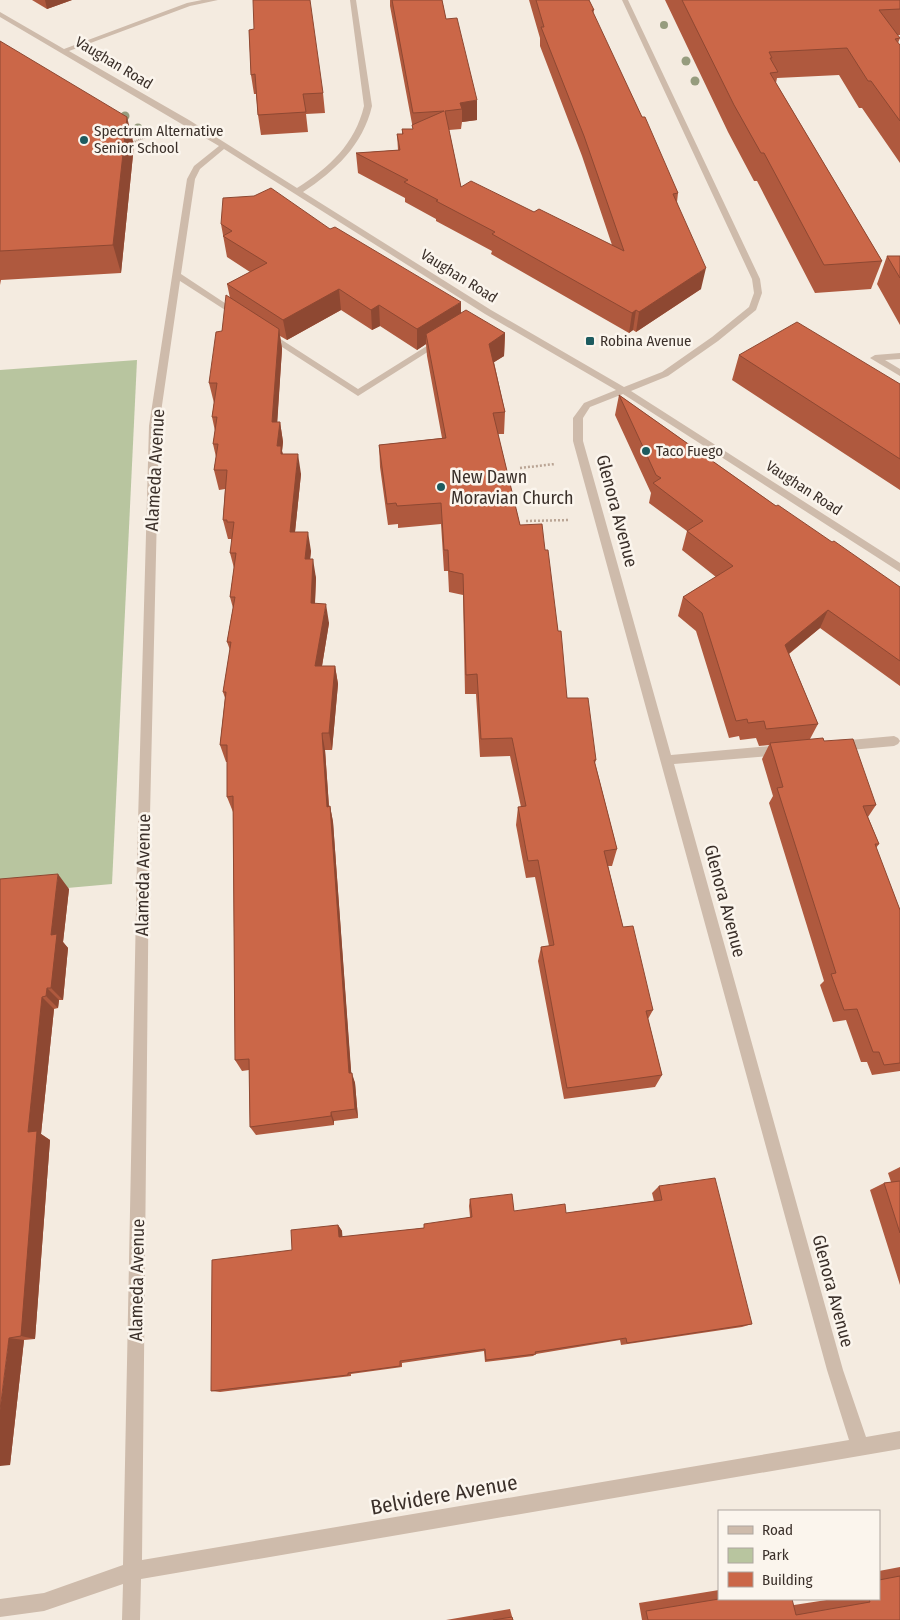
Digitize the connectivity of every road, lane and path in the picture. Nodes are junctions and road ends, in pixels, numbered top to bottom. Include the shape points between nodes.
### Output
1 (215, 0) edge
2 (353, 0) edge
3 (625, 0) edge
4 (0, 14) edge
5 (64, 50) junction
6 (223, 146) junction
7 (297, 192) junction
8 (178, 276) junction
9 (450, 336) edge
10 (900, 356) edge
11 (900, 373) edge
12 (625, 391) junction
13 (560, 463) dead end
14 (520, 468) dead end
15 (575, 520) dead end
16 (526, 521) dead end
17 (900, 568) edge
18 (894, 741) dead end
19 (824, 747) edge
20 (794, 749) edge
21 (666, 760) junction
22 (900, 1440) edge
23 (860, 1446) junction
24 (133, 1571) junction
25 (0, 1608) edge
26 (130, 1620) edge

1 - 5 street via 188,4
2 - 7 street via 368,106 364,123 341,158 325,174
3 - 12 street via 756,279 758,293 753,308 715,340 666,374
4 - 5 street, Vaughan Road
5 - 6 street, Vaughan Road
6 - 7 street, Vaughan Road
6 - 8 street, Alameda Avenue via 197,168 191,179
7 - 12 street, Vaughan Road via 485,314
8 - 9 street via 358,393
8 - 24 street, Alameda Avenue via 154,426 143,858
10 - 11 street via 876,358
12 - 17 street, Vaughan Road
12 - 21 street, Glenora Avenue via 587,405 578,418 578,441
13 - 14 path
15 - 16 path
18 - 19 street
20 - 21 street
21 - 23 street, Glenora Avenue via 835,1370
22 - 23 street, Belvidere Avenue
23 - 24 street, Belvidere Avenue
24 - 25 street, Belvidere Avenue via 44,1602
24 - 26 street, Alameda Avenue

